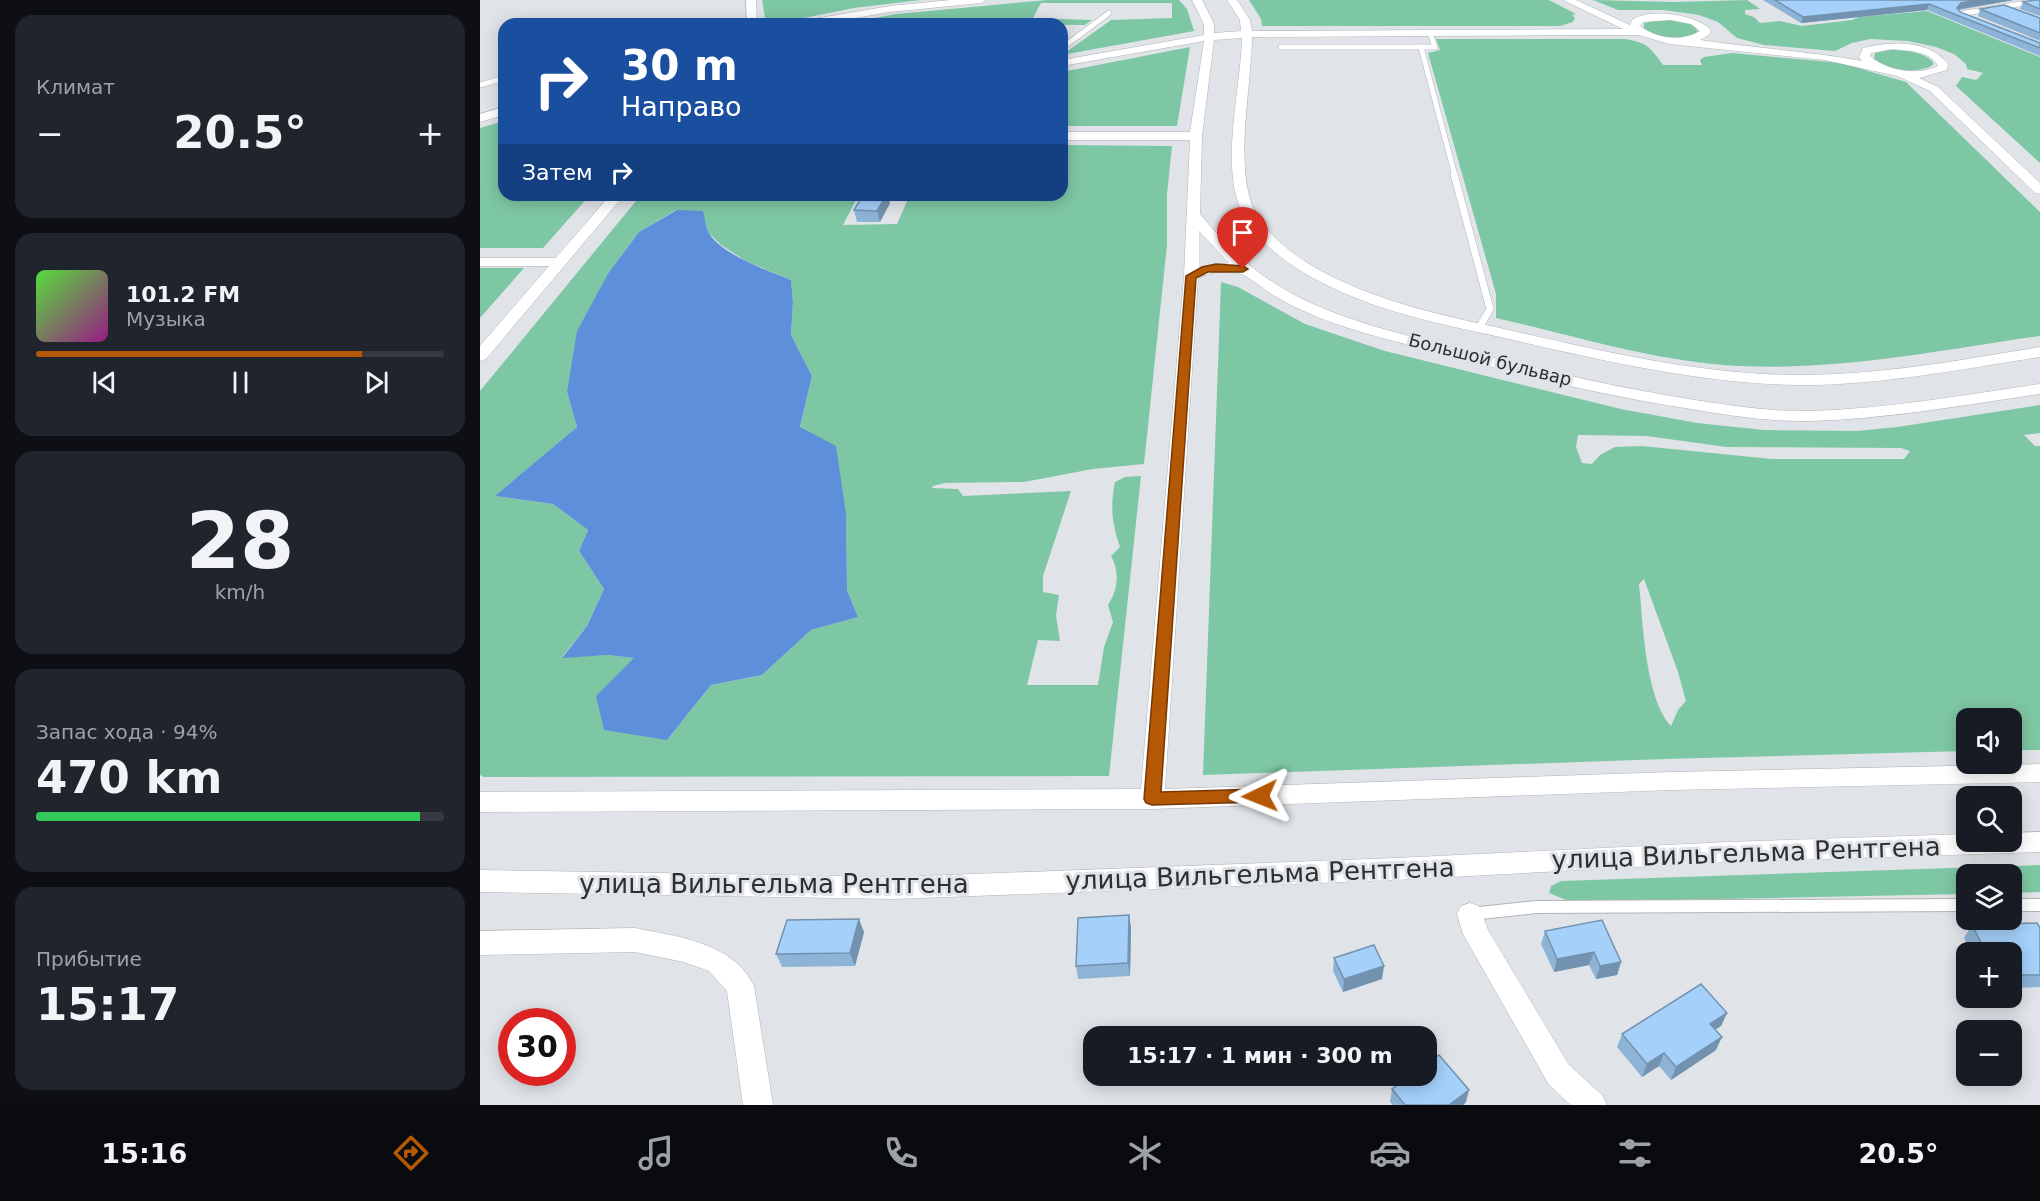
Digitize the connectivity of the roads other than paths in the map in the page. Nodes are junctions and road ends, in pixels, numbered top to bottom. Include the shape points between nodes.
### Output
1 (752, 0) edge
2 (981, 0) edge
3 (1197, 0) edge
4 (1232, 0) edge
5 (1568, 0) edge
6 (2036, 1) edge
7 (2002, 7) junction
8 (1586, 8) junction
9 (2012, 11) edge
10 (1109, 13) dead end
11 (753, 18) edge
12 (837, 18) edge
13 (1646, 18) junction
14 (1970, 18) edge
15 (1704, 27) junction
16 (1639, 31) junction
17 (1430, 33) junction
18 (1572, 33) junction
19 (1248, 34) junction
20 (1209, 37) junction
21 (1681, 40) junction
22 (1068, 44) edge
23 (1281, 47) dead end
24 (1421, 47) junction
25 (1759, 51) junction
26 (1864, 54) junction
27 (1825, 57) junction
28 (1068, 62) edge
29 (1890, 70) junction
30 (1938, 70) junction
31 (498, 80) edge
32 (480, 85) edge
33 (1934, 89) junction
34 (498, 113) edge
35 (480, 118) edge
36 (1068, 136) edge
37 (1196, 136) junction
38 (2040, 190) edge
39 (612, 201) edge
40 (1193, 214) junction
41 (480, 262) edge
42 (560, 262) junction
43 (1243, 269) junction
44 (1191, 276) junction
45 (1479, 328) junction
46 (1571, 349) junction
47 (2040, 352) edge
48 (480, 356) edge
49 (1559, 378) junction
50 (2040, 389) edge
51 (2040, 773) edge
52 (1152, 799) junction
53 (480, 802) edge
54 (2040, 842) edge
55 (480, 881) edge
56 (1956, 905) edge
57 (2022, 905) edge
58 (2040, 905) edge
59 (1470, 914) joint
60 (480, 943) edge
61 (758, 1105) edge
62 (1592, 1105) edge

1 - 11 street
2 - 12 street
3 - 20 street via 1209,24
4 - 19 street, Большой бульвар
5 - 8 street
6 - 7 lane
7 - 9 lane
7 - 14 lane via 1960,14
8 - 13 street
8 - 16 street
8 - 18 street via 1595,24
10 - 22 lane
13 - 15 street via 1679,18
13 - 16 street via 1636,22
15 - 21 street via 1702,36
15 - 25 street via 1726,41
16 - 18 street
16 - 21 street
17 - 18 street
17 - 19 street
17 - 24 lane via 1435,47
19 - 20 street
19 - 45 street, Большой бульвар via 1239,158 1240,194 1252,219 1303,265 1338,285 1390,305
20 - 28 street
20 - 37 street
21 - 25 street
23 - 24 lane
24 - 45 lane via 1490,309
25 - 27 street
26 - 27 street
26 - 29 street via 1868,62
26 - 30 street via 1882,47 1916,49 1941,60 1943,64
27 - 29 street
29 - 30 street via 1920,74
29 - 33 street
30 - 33 street
31 - 32 lane
33 - 38 street
34 - 35 street
36 - 37 street
37 - 40 street
39 - 42 street
40 - 43 street, Большой бульвар
40 - 44 street
41 - 42 street
42 - 48 street
43 - 44 street via 1216,267
43 - 49 street, Большой бульвар via 1285,296 1365,329
44 - 52 street
45 - 46 street, Большой бульвар
46 - 47 street, Большой бульвар via 1692,373 1801,380 1874,375
46 - 49 street
49 - 50 street, Большой бульвар via 1626,394 1727,410 1809,416 1896,410
51 - 52 street
52 - 53 street
54 - 55 street, улица Вильгельма Рентгена via 895,888
56 - 59 lane via 1537,907
57 - 58 lane
59 - 62 street via 1476,934 1558,1075
60 - 61 street via 634,940 718,962 740,986

